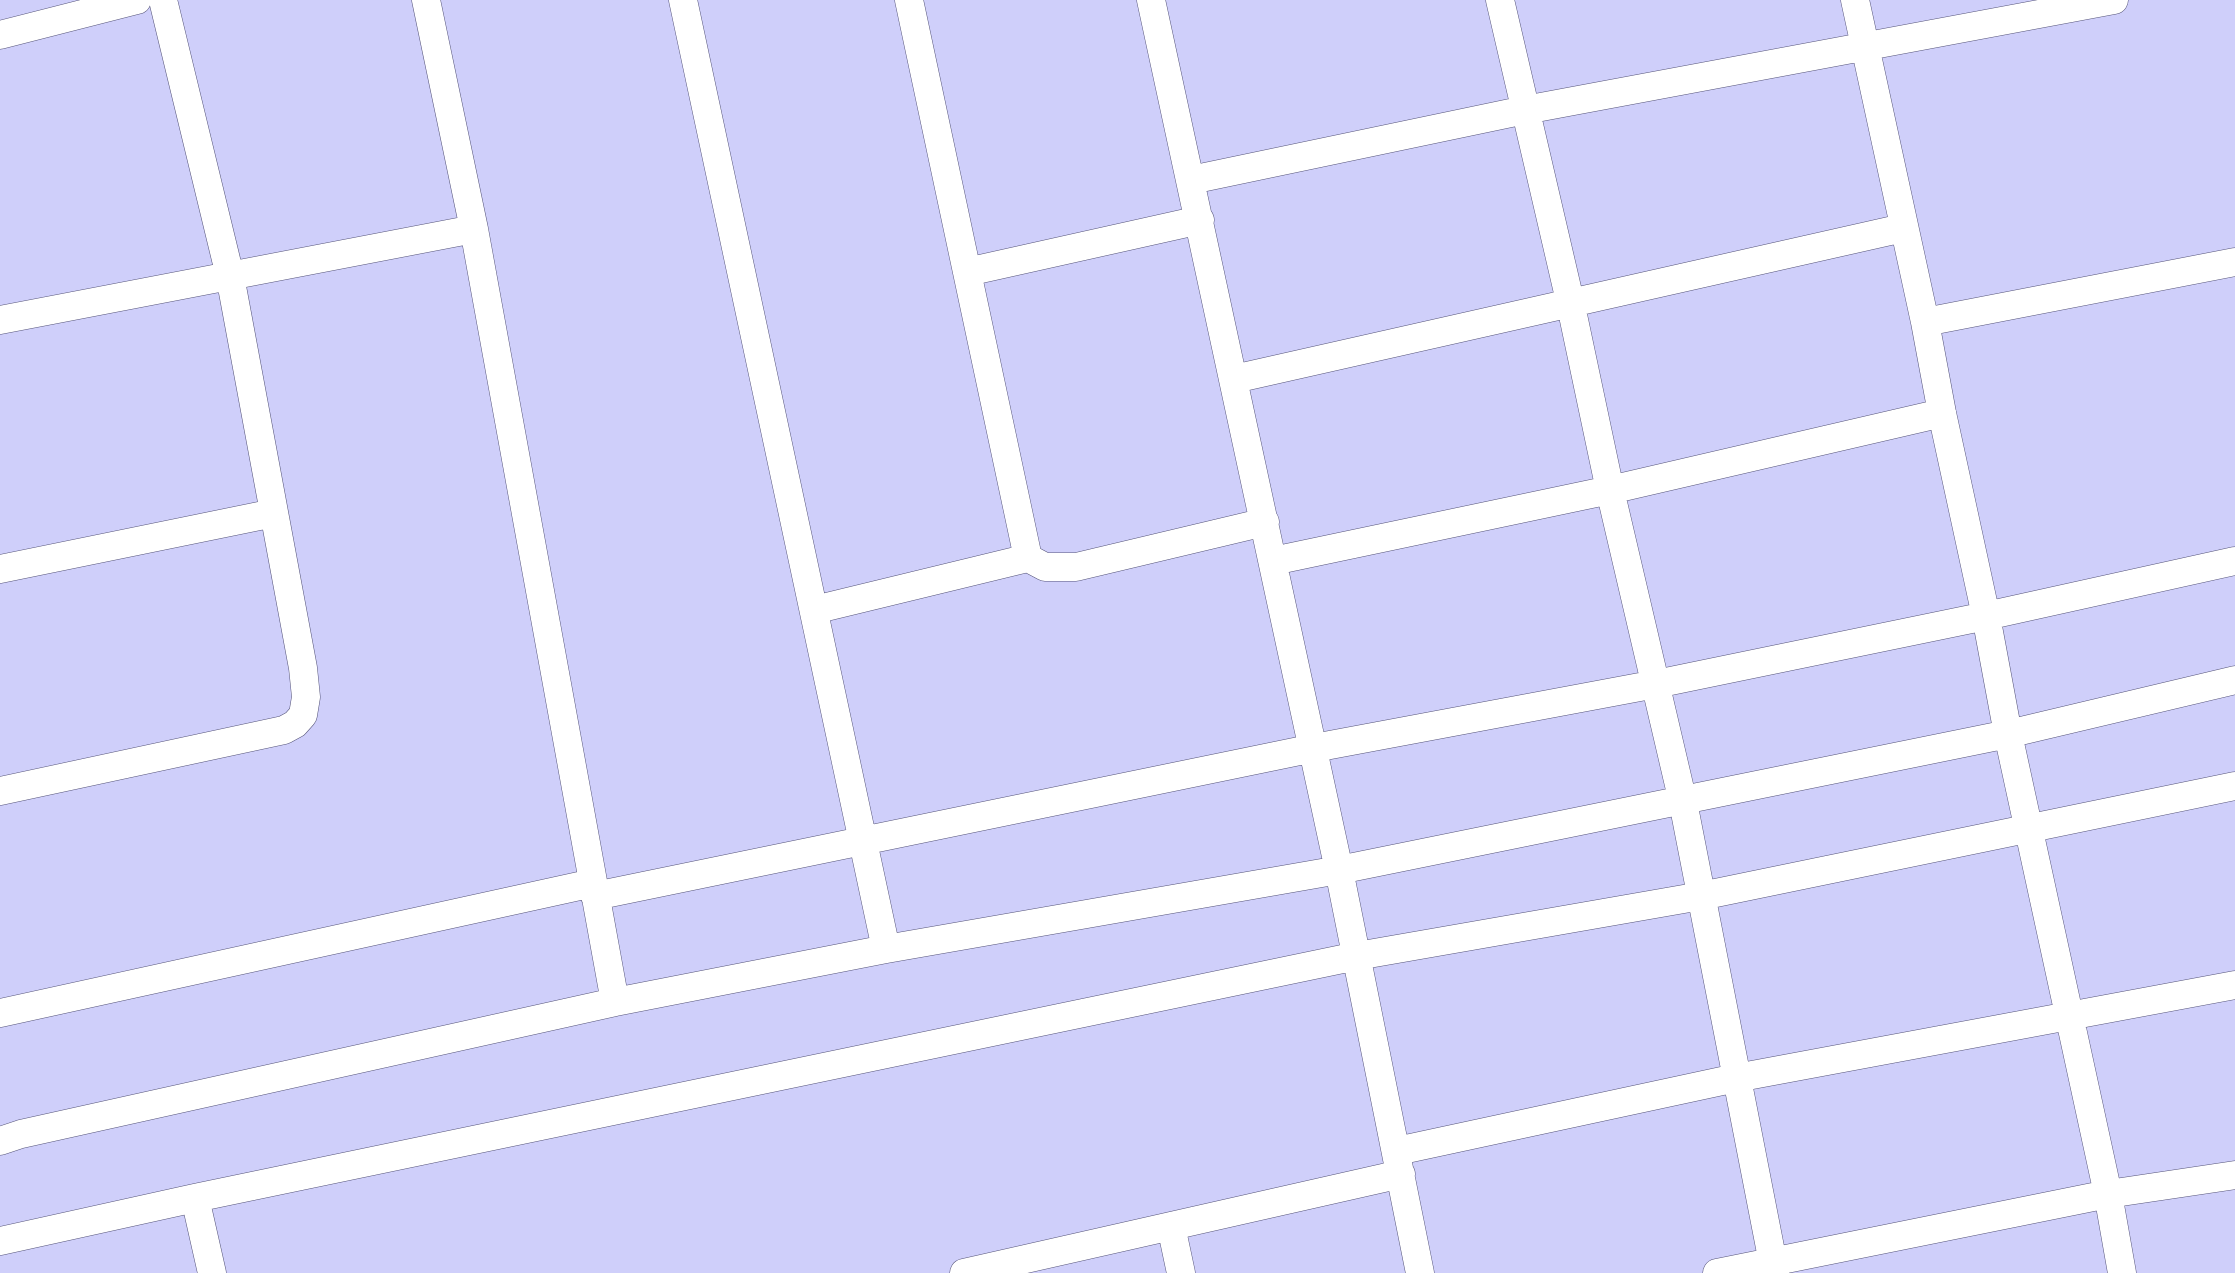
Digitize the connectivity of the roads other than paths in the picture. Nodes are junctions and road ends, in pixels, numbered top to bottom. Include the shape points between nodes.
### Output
1 (137, 0) edge
2 (163, 0) edge
3 (426, 0) edge
4 (683, 0) edge
5 (909, 0) edge
6 (1152, 0) edge
7 (1500, 0) edge
8 (1854, 0) edge
9 (2114, 0) edge
10 (0, 35) edge
11 (1865, 48) junction
12 (1525, 110) junction
13 (1191, 180) junction
14 (1200, 220) junction
15 (1903, 228) junction
16 (474, 230) junction
17 (2235, 262) edge
18 (967, 272) junction
19 (230, 276) junction
20 (1570, 302) junction
21 (0, 320) edge
22 (1925, 322) junction
23 (1234, 378) junction
24 (1942, 413) junction
25 (1610, 490) junction
26 (274, 512) junction
27 (1265, 522) junction
28 (1028, 558) junction
29 (1273, 561) junction
30 (2235, 561) edge
31 (0, 569) edge
32 (814, 610) junction
33 (1986, 616) junction
34 (2235, 680) edge
35 (1656, 684) junction
36 (2008, 734) junction
37 (1314, 748) junction
38 (2235, 786) edge
39 (0, 792) edge
40 (1683, 802) junction
41 (2028, 829) junction
42 (862, 840) junction
43 (1340, 870) junction
44 (594, 890) junction
45 (1701, 896) junction
46 (886, 949) junction
47 (1357, 956) junction
48 (2235, 985) edge
49 (615, 1002) junction
50 (0, 1013) edge
51 (2069, 1016) junction
52 (1736, 1078) junction
53 (0, 1141) edge
54 (1399, 1163) junction
55 (2235, 1175) edge
56 (2108, 1194) junction
57 (195, 1198) junction
58 (1171, 1226) junction
59 (0, 1241) edge
60 (1774, 1267) edge
61 (212, 1273) edge
62 (964, 1273) edge
63 (1181, 1273) edge
64 (1420, 1273) edge
65 (1717, 1273) edge
66 (2122, 1273) edge

1 - 10 street
2 - 19 street
3 - 16 street
4 - 32 street
5 - 18 street
6 - 13 street
7 - 12 street
8 - 11 street
9 - 11 street
11 - 12 street
11 - 15 street
12 - 13 street
12 - 20 street
13 - 14 street
14 - 18 street
14 - 23 street
15 - 20 street
15 - 22 street
16 - 19 street
16 - 44 street
17 - 22 street
18 - 28 street
19 - 21 street
19 - 26 street
20 - 23 street
20 - 25 street
22 - 24 street
23 - 27 street
24 - 25 street
24 - 33 street
25 - 29 street
25 - 35 street
26 - 31 street
26 - 39 street via 304,668 306,697 302,715 295,724 284,730
27 - 28 street via 1076,567 1045,567
27 - 29 street
28 - 32 street
29 - 37 street
30 - 33 street
32 - 42 street
33 - 35 street
33 - 36 street
34 - 36 street
35 - 37 street
35 - 40 street
36 - 40 street
36 - 41 street
37 - 42 street
37 - 43 street
38 - 41 street
40 - 43 street
40 - 45 street
41 - 45 street
41 - 51 street
42 - 44 street
42 - 46 street
43 - 46 street
43 - 47 street
44 - 49 street
44 - 50 street
45 - 47 street
45 - 52 street
46 - 49 street
47 - 54 street
47 - 57 street
48 - 51 street
49 - 53 street
51 - 52 street
51 - 56 street
52 - 54 street
52 - 60 street
54 - 58 street
54 - 64 street
55 - 56 street
56 - 60 street
56 - 66 street
57 - 59 street
57 - 61 street
58 - 62 street
58 - 63 street
60 - 65 street

